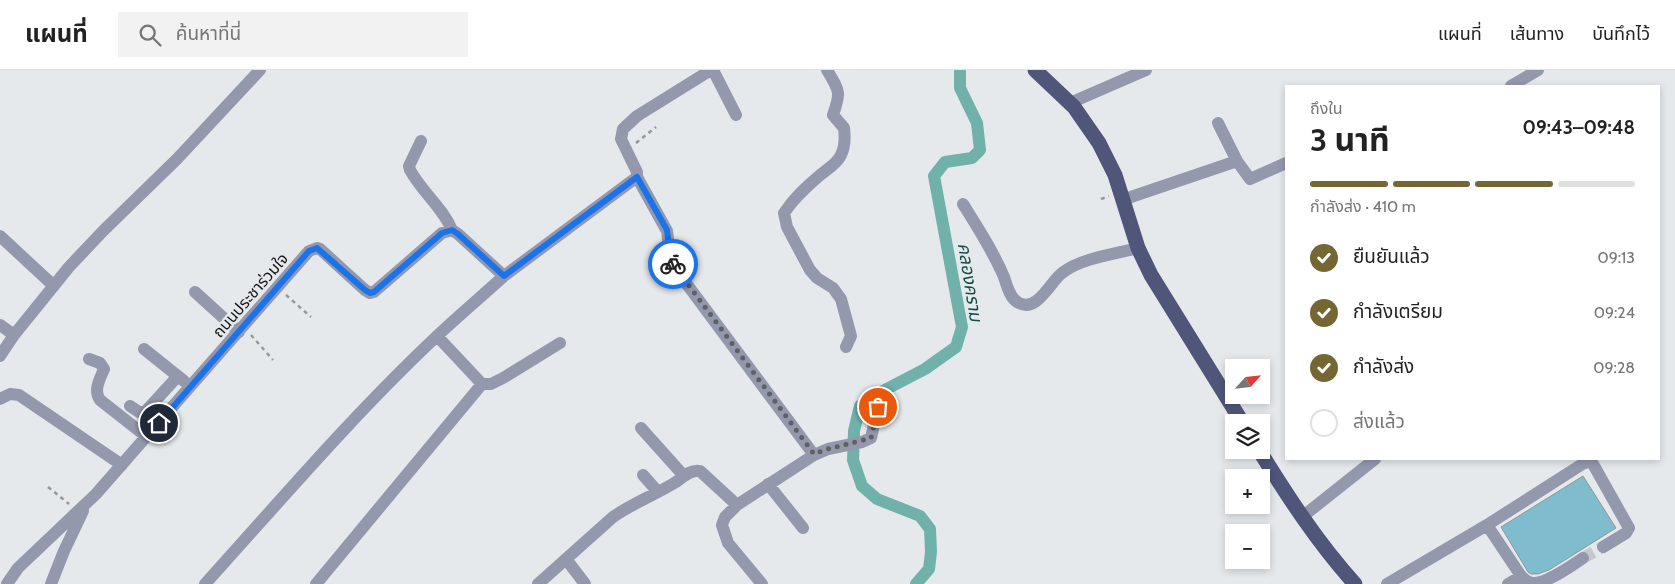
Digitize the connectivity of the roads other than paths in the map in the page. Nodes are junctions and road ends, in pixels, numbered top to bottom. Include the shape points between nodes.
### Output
1 (260, 70) edge
2 (712, 70) edge
3 (827, 70) edge
4 (1035, 70) edge
5 (1146, 70) edge
6 (1538, 70) edge
7 (1513, 85) edge
8 (1070, 104) junction
9 (736, 115) dead end
10 (1218, 123) dead end
11 (420, 141) dead end
12 (1237, 161) junction
13 (1285, 163) edge
14 (637, 177) junction
15 (1122, 200) junction
16 (963, 204) dead end
17 (452, 230) junction
18 (0, 236) edge
19 (1138, 248) junction
20 (504, 276) junction
21 (54, 286) junction
22 (195, 292) dead end
23 (0, 325) edge
24 (241, 329) junction
25 (14, 335) junction
26 (437, 336) junction
27 (560, 343) dead end
28 (846, 347) dead end
29 (144, 349) dead end
30 (0, 356) edge
31 (89, 358) dead end
32 (178, 376) junction
33 (482, 384) junction
34 (191, 387) junction
35 (0, 399) edge
36 (130, 406) dead end
37 (878, 407) dead end
38 (1237, 414) edge
39 (641, 428) dead end
40 (147, 437) junction
41 (814, 454) junction
42 (1265, 459) edge
43 (1374, 460) edge
44 (122, 465) junction
45 (643, 475) dead end
46 (684, 476) junction
47 (768, 484) junction
48 (658, 492) junction
49 (737, 505) junction
50 (82, 508) junction
51 (1302, 517) junction
52 (1487, 525) junction
53 (803, 528) dead end
54 (1603, 547) tunnel mouth
55 (1583, 558) tunnel mouth
56 (566, 559) junction
57 (1521, 576) junction
58 (7, 584) edge
59 (51, 584) edge
60 (206, 584) edge
61 (316, 584) edge
62 (538, 584) edge
63 (586, 584) edge
64 (762, 584) edge
65 (1355, 584) edge
66 (1387, 584) edge
67 (1508, 584) edge

1 - 21 street
2 - 9 street
2 - 14 street via 627,124 621,139
3 - 28 street via 839,97 832,115 844,128 843,149 835,164 799,193 784,214 787,227 810,270 833,288 840,299 851,336
4 - 8 main road
5 - 8 street
6 - 7 street
8 - 15 main road via 1090,128 1106,156
10 - 12 street
11 - 17 street via 410,170 445,215
12 - 13 street via 1250,179
12 - 15 street
14 - 20 street
14 - 41 street via 667,230 672,263
15 - 19 main road
16 - 19 street via 990,247 1008,289 1019,304 1030,304 1043,296 1057,278 1077,264
17 - 20 street
17 - 24 street, ถนนประชาร่วมใจ via 442,233 370,293 317,248 309,251
18 - 21 street
19 - 38 main road via 1151,275
20 - 26 street
21 - 25 street
22 - 24 street
23 - 25 street
24 - 34 street, ถนนประชาร่วมใจ
25 - 30 street
26 - 33 street
26 - 60 street via 331,445
27 - 33 street via 491,384
29 - 32 street
31 - 40 street via 104,369 96,395
32 - 34 street
32 - 36 street via 145,412
33 - 61 street
34 - 40 street, ถนนประชาร่วมใจ
35 - 44 street via 10,394 19,395
37 - 41 street via 871,438
39 - 46 street
40 - 44 street, ถนนประชาร่วมใจ
41 - 47 street
42 - 51 main road
43 - 51 street
44 - 50 street, ถนนประชาร่วมใจ
45 - 48 street
46 - 48 street
46 - 49 street via 700,471
47 - 49 street
47 - 53 street
48 - 56 street via 613,517
49 - 64 street via 725,517 724,533 734,551
50 - 58 street, ถนนประชาร่วมใจ via 18,568
50 - 59 street
51 - 65 main road
52 - 54 street via 1590,462 1629,528
52 - 57 street
52 - 66 street
55 - 57 street via 1539,582 1527,582
56 - 62 street
56 - 63 street
57 - 67 street

